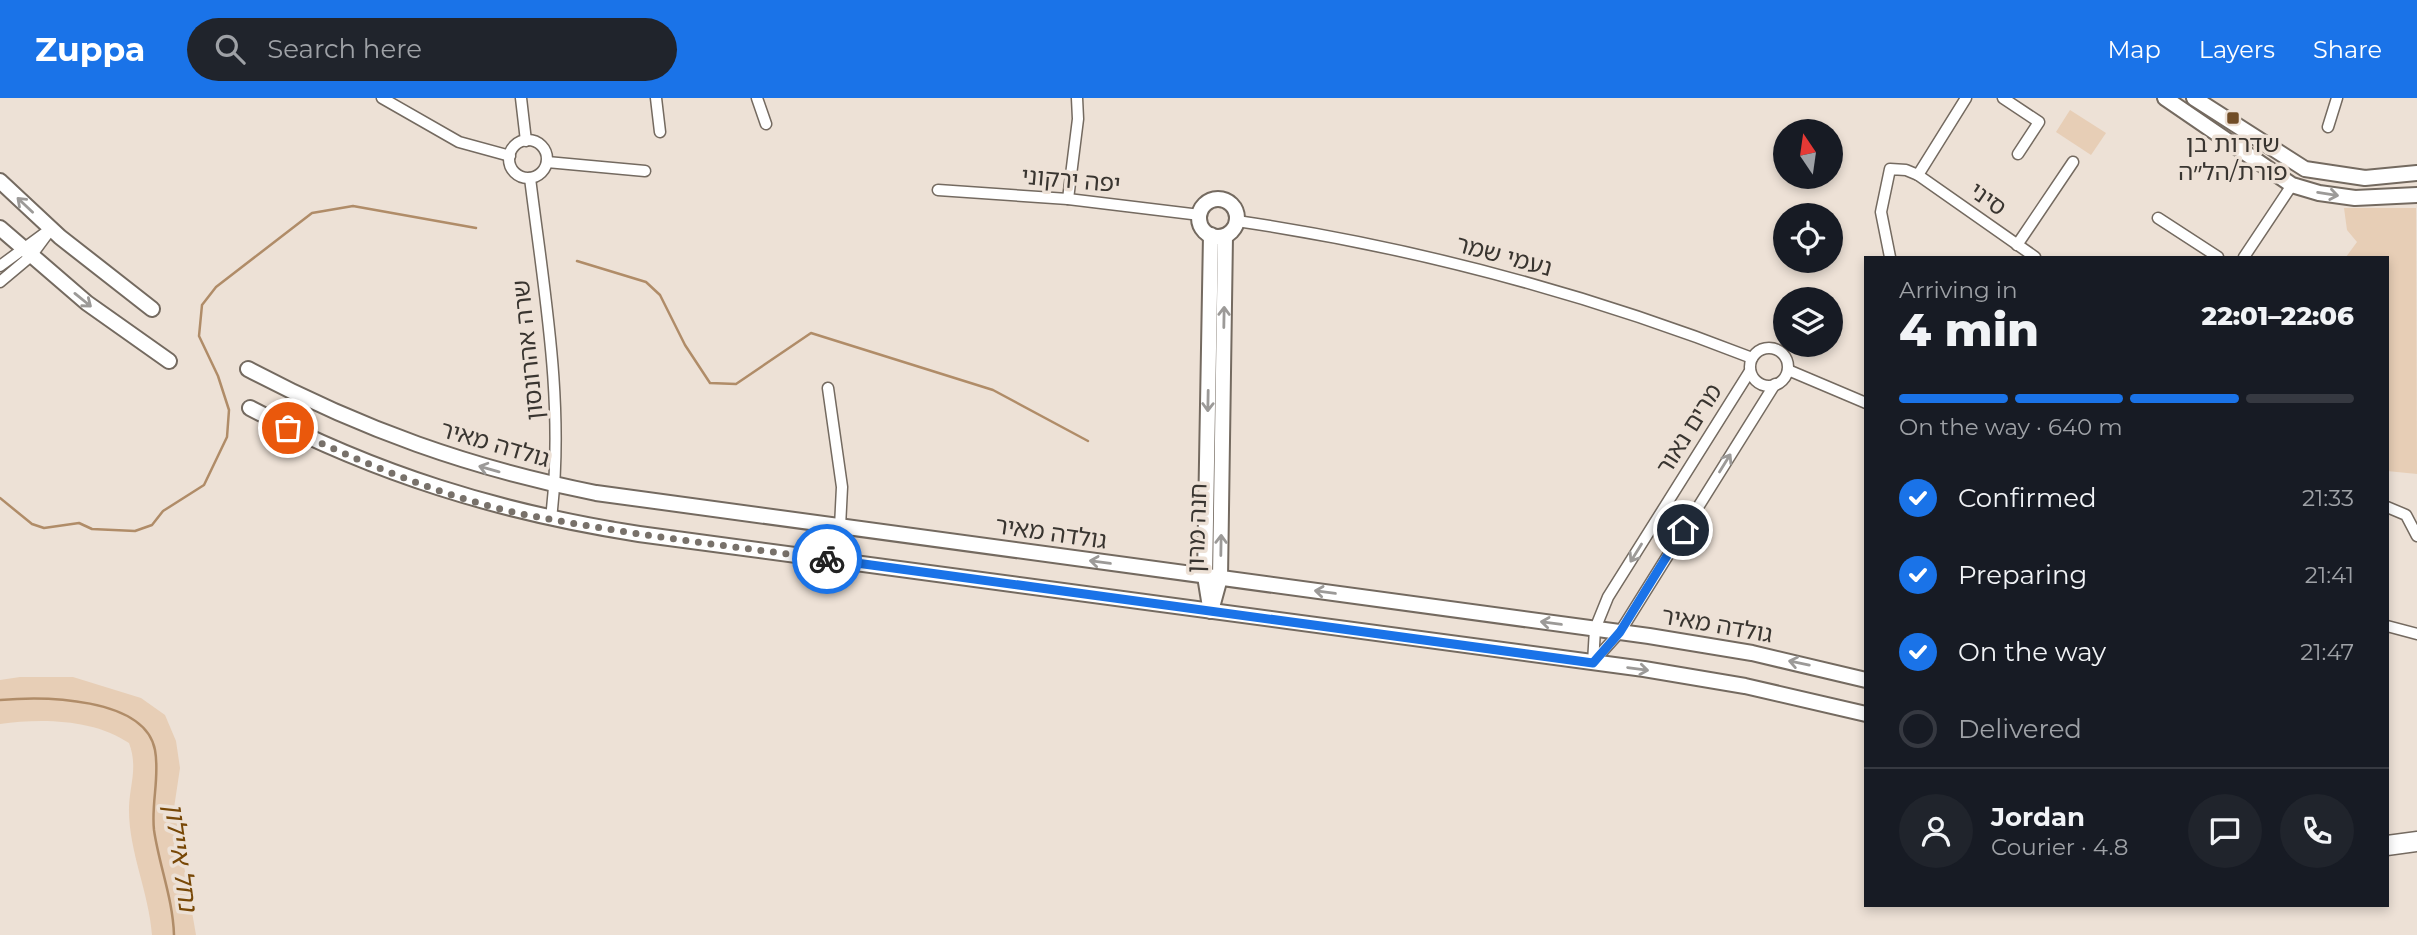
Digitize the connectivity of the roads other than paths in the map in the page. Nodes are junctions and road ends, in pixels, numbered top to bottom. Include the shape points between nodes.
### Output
1 (382, 98) edge
2 (521, 98) edge
3 (656, 98) edge
4 (757, 98) edge
5 (1077, 98) edge
6 (1966, 98) edge
7 (2004, 98) edge
8 (2165, 98) edge
9 (2194, 98) edge
10 (2337, 98) edge
11 (766, 124) dead end
12 (2328, 127) dead end
13 (660, 132) dead end
14 (526, 141) junction
15 (2018, 154) dead end
16 (510, 156) junction
17 (547, 162) junction
18 (2073, 162) dead end
19 (645, 171) dead end
20 (2417, 173) edge
21 (1918, 176) junction
22 (530, 178) junction
23 (0, 181) edge
24 (2292, 185) junction
25 (937, 190) dead end
26 (2417, 195) edge
27 (1068, 199) junction
28 (1200, 215) junction
29 (2158, 218) dead end
30 (1237, 221) junction
31 (0, 228) edge
32 (51, 229) junction
33 (1218, 235) junction
34 (2017, 245) junction
35 (27, 252) junction
36 (1890, 256) edge
37 (2034, 256) edge
38 (2216, 256) edge
39 (2245, 256) edge
40 (0, 266) edge
41 (0, 282) edge
42 (152, 309) dead end
43 (1752, 358) junction
44 (169, 361) dead end
45 (248, 369) dead end
46 (1788, 370) junction
47 (1750, 371) junction
48 (1775, 384) junction
49 (828, 388) dead end
50 (1864, 401) edge
51 (250, 408) dead end
52 (555, 485) junction
53 (2389, 508) edge
54 (551, 518) junction
55 (840, 527) junction
56 (2417, 536) edge
57 (1213, 577) junction
58 (1211, 611) junction
59 (2389, 627) edge
60 (1595, 629) junction
61 (1620, 632) junction
62 (2417, 634) edge
63 (1593, 663) junction
64 (1864, 680) edge
65 (1864, 715) edge
66 (2417, 837) edge
67 (2389, 841) edge
68 (2417, 846) edge
69 (2389, 850) edge

1 - 16 street via 459,142
2 - 14 street
3 - 13 street
4 - 11 street
5 - 27 street
6 - 21 street
7 - 15 street via 2039,122
8 - 24 main road
9 - 20 main road via 2305,169 2365,178
10 - 12 street
14 - 16 street via 517,144
14 - 17 street via 544,149
16 - 22 street via 513,170
17 - 19 street
17 - 22 street via 539,175
18 - 34 street
21 - 34 street, סיני
21 - 36 street via 1890,169 1881,212
22 - 52 street, שרה אהרונסון via 555,396
32 -> 23 main road
24 -> 26 main road via 2355,198
24 - 39 street
25 - 27 street, יפה ירקוני
27 - 28 street, יפה ירקוני
28 - 30 main road via 1207,203 1222,199 1234,207
28 - 33 main road via 1203,229
29 - 38 street
30 - 33 main road via 1235,228
30 - 43 street, נעמי שמר via 1368,244 1528,283 1684,331
31 - 35 main road
32 - 35 street
32 - 42 main road
33 - 57 main road, חנה מרון
34 - 37 street, סיני
35 - 40 street
35 - 41 street
35 -> 44 main road via 87,303
43 - 46 street via 1758,351 1772,348 1784,355
43 - 47 street
52 -> 45 main road, גולדה מאיר via 467,463 380,432
46 - 48 street
46 - 50 street
47 - 48 street via 1759,383
47 -> 60 street, מרים נאור via 1608,597
61 -> 48 street, מרים נאור
49 - 55 street via 842,486
51 - 54 main road via 328,447 403,476
52 - 54 street, שרה אהרונסון
52 - 55 main road, גולדה מאיר
53 - 56 street via 2406,514
54 - 58 main road via 639,534
57 -> 55 main road, גולדה מאיר
57 - 58 main road, חנה מרון
60 -> 57 main road, גולדה מאיר
58 - 63 main road
59 - 62 street
60 - 61 main road, גולדה מאיר
60 - 63 street, מרים נאור
61 - 63 street, מרים נאור
64 -> 61 main road, גולדה מאיר via 1752,653
63 -> 65 main road via 1745,686
66 - 67 street
68 - 69 street

